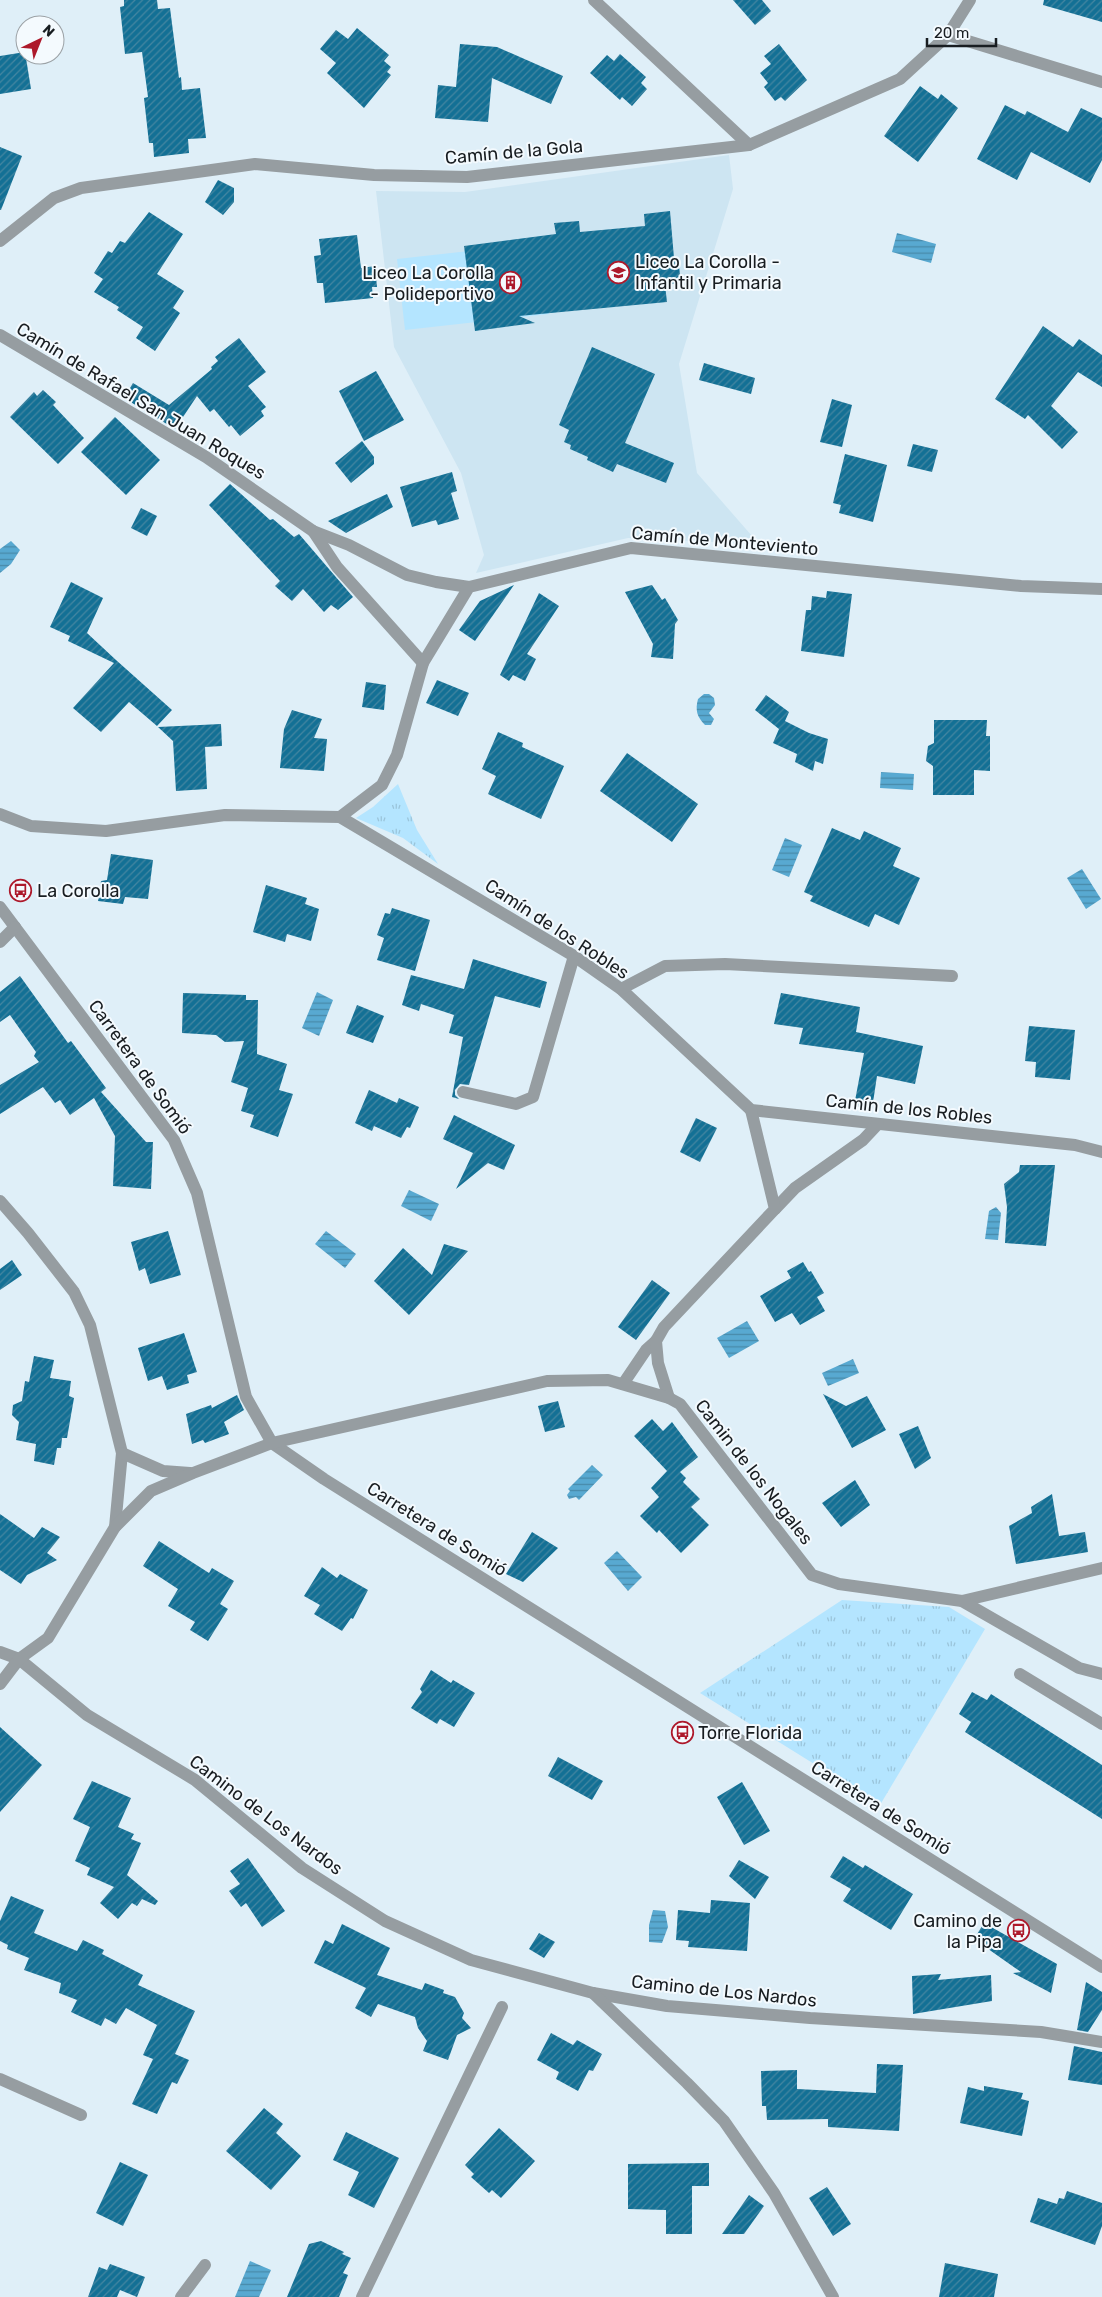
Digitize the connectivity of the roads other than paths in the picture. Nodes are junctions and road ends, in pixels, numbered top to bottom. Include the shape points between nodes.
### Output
1 (594, 0) edge
2 (970, 0) edge
3 (948, 34) junction
4 (1102, 82) edge
5 (749, 145) junction
6 (0, 241) edge
7 (0, 335) edge
8 (313, 531) junction
9 (468, 587) junction
10 (1102, 589) edge
11 (423, 663) junction
12 (0, 814) edge
13 (340, 817) junction
14 (0, 907) edge
15 (15, 927) junction
16 (0, 942) edge
17 (574, 956) junction
18 (952, 976) dead end
19 (621, 989) junction
20 (463, 1092) dead end
21 (751, 1110) junction
22 (878, 1124) junction
23 (1102, 1152) edge
24 (0, 1201) edge
25 (775, 1209) junction
26 (656, 1340) junction
27 (623, 1384) junction
28 (670, 1398) junction
29 (272, 1443) junction
30 (122, 1453) junction
31 (193, 1473) junction
32 (115, 1527) junction
33 (1102, 1568) edge
34 (962, 1601) junction
35 (0, 1652) edge
36 (18, 1659) junction
37 (1020, 1674) dead end
38 (1102, 1674) edge
39 (0, 1684) edge
40 (1102, 1724) edge
41 (1102, 1967) edge
42 (593, 1993) junction
43 (502, 2007) dead end
44 (1102, 2042) edge
45 (0, 2079) edge
46 (80, 2115) dead end
47 (205, 2265) dead end
48 (181, 2297) edge
49 (362, 2297) edge
50 (833, 2297) edge

1 - 5 street
2 - 3 street, Camín de la Gola
3 - 4 street
3 - 5 street, Camín de la Gola via 900,79
5 - 6 street, Camín de la Gola via 467,177 374,175 255,164 81,188 54,198
7 - 8 street, Camín de Rafael San Juan Roques via 206,457
8 - 9 street, Camín de Rafael San Juan Roques via 349,545 407,575
8 - 11 street, Camín de Rafael San Juan Roques via 337,567
9 - 10 street, Camín de Monteviento via 631,548 1021,586
9 - 11 street
11 - 13 street via 397,755 382,786
12 - 13 street, Camín de los Robles via 31,826 106,831 225,815
13 - 17 street, Camín de los Robles
14 - 15 street, Carretera de Somió
15 - 16 street
15 - 29 street, Carretera de Somió via 174,1140 197,1193 246,1397
17 - 19 street, Camín de los Robles
17 - 20 street via 533,1097 516,1104
18 - 19 street via 725,964 674,965 665,966
19 - 21 street, Camín de los Robles
21 - 22 street, Camín de los Robles
21 - 25 street
22 - 23 street, Camín de los Robles via 1075,1145
22 - 25 street via 863,1140 795,1188
24 - 30 street via 74,1292 86,1316
25 - 26 street via 664,1327
26 - 27 street
26 - 28 street via 658,1363
27 - 28 street, Camin de los Nogales
27 - 29 street, Camin de los Nogales via 608,1380 547,1381
28 - 34 street, Camin de los Nogales via 680,1404 812,1575 839,1584
29 - 31 street, Camin de los Nogales
29 - 41 street, Carretera de Somió via 324,1479
30 - 31 street via 163,1471
30 - 32 street
31 - 32 street, Camin de los Nogales via 151,1491
32 - 36 street via 48,1638
33 - 34 street
34 - 38 street, Camin de los Nogales via 1079,1668
35 - 36 street, Camino de Los Nardos
36 - 39 street
36 - 42 street, Camino de Los Nardos via 87,1715 195,1780 302,1868 385,1921 471,1960
37 - 40 street
42 - 44 street, Camino de Los Nardos via 667,2006 1041,2032
42 - 50 street via 724,2122 774,2193
43 - 49 street
45 - 46 street
47 - 48 street

